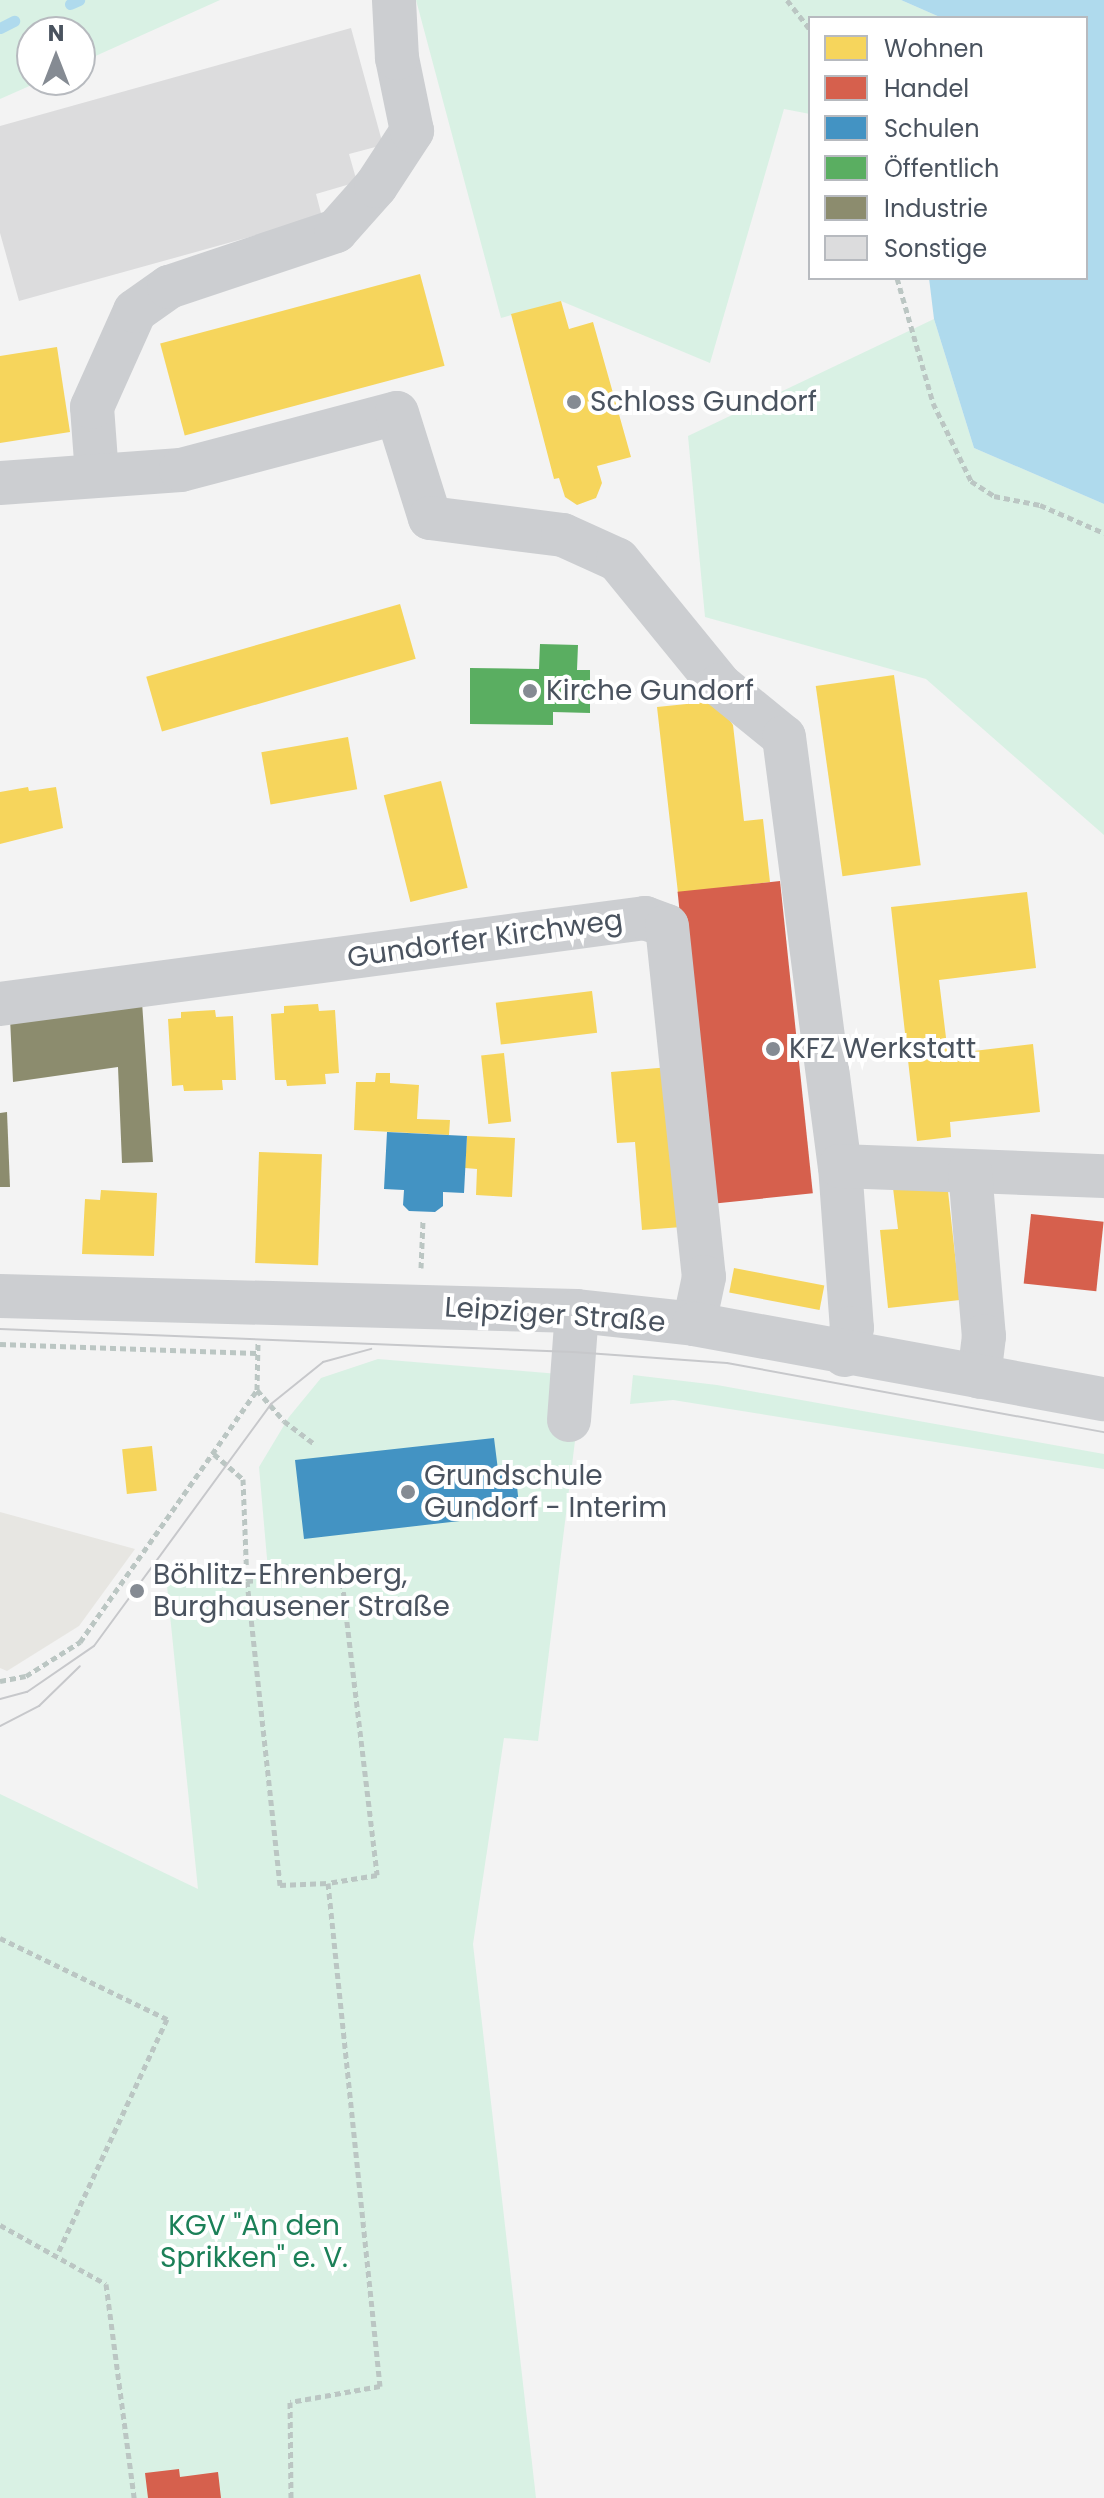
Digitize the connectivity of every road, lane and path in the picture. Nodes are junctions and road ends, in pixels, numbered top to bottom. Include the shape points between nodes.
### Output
1 (394, 0) edge
2 (787, 0) edge
3 (808, 26) edge
4 (898, 280) edge
5 (97, 475) junction
6 (0, 483) edge
7 (1104, 533) edge
8 (0, 1004) edge
9 (840, 1166) junction
10 (970, 1171) junction
11 (1104, 1176) edge
12 (0, 1296) edge
13 (260, 1300) junction
14 (577, 1311) junction
15 (694, 1324) junction
16 (0, 1344) edge
17 (258, 1353) junction
18 (845, 1355) junction
19 (979, 1377) junction
20 (257, 1390) junction
21 (1104, 1399) edge
22 (569, 1420) dead end
23 (315, 1444) dead end
24 (214, 1454) junction
25 (247, 1581) junction
26 (0, 1681) edge
27 (328, 1883) junction
28 (0, 1938) edge
29 (0, 2225) edge
30 (58, 2253) junction
31 (134, 2498) edge
32 (291, 2498) edge

1 - 5 street via 397,58 412,131 376,186 336,231 169,287 135,311 92,407
2 - 3 path
4 - 7 path via 933,403 971,481 994,496 1040,505
5 - 6 street
5 - 9 street via 181,470 397,413 430,518 563,535 618,560 720,685 784,737
8 - 15 street, Gundorfer Kirchweg via 645,918 667,926 704,1277
9 - 10 street
9 - 18 street via 852,1328
10 - 11 street
10 - 19 street via 984,1336
12 - 13 street, Leipziger Straße
13 - 14 street, Leipziger Straße
13 - 17 path
14 - 15 street, Leipziger Straße
14 - 22 street
15 - 18 street, Leipziger Straße
16 - 17 path
17 - 20 path
18 - 19 street, Leipziger Straße
19 - 21 street, Leipziger Straße
20 - 23 path via 284,1421
20 - 24 path
24 - 25 path via 243,1479
24 - 26 path via 80,1642 26,1676
25 - 27 path via 280,1885
25 - 27 path via 341,1572 377,1875
27 - 32 path via 380,2386 290,2402
28 - 30 path via 167,2019
29 - 30 path
30 - 31 path via 106,2284

